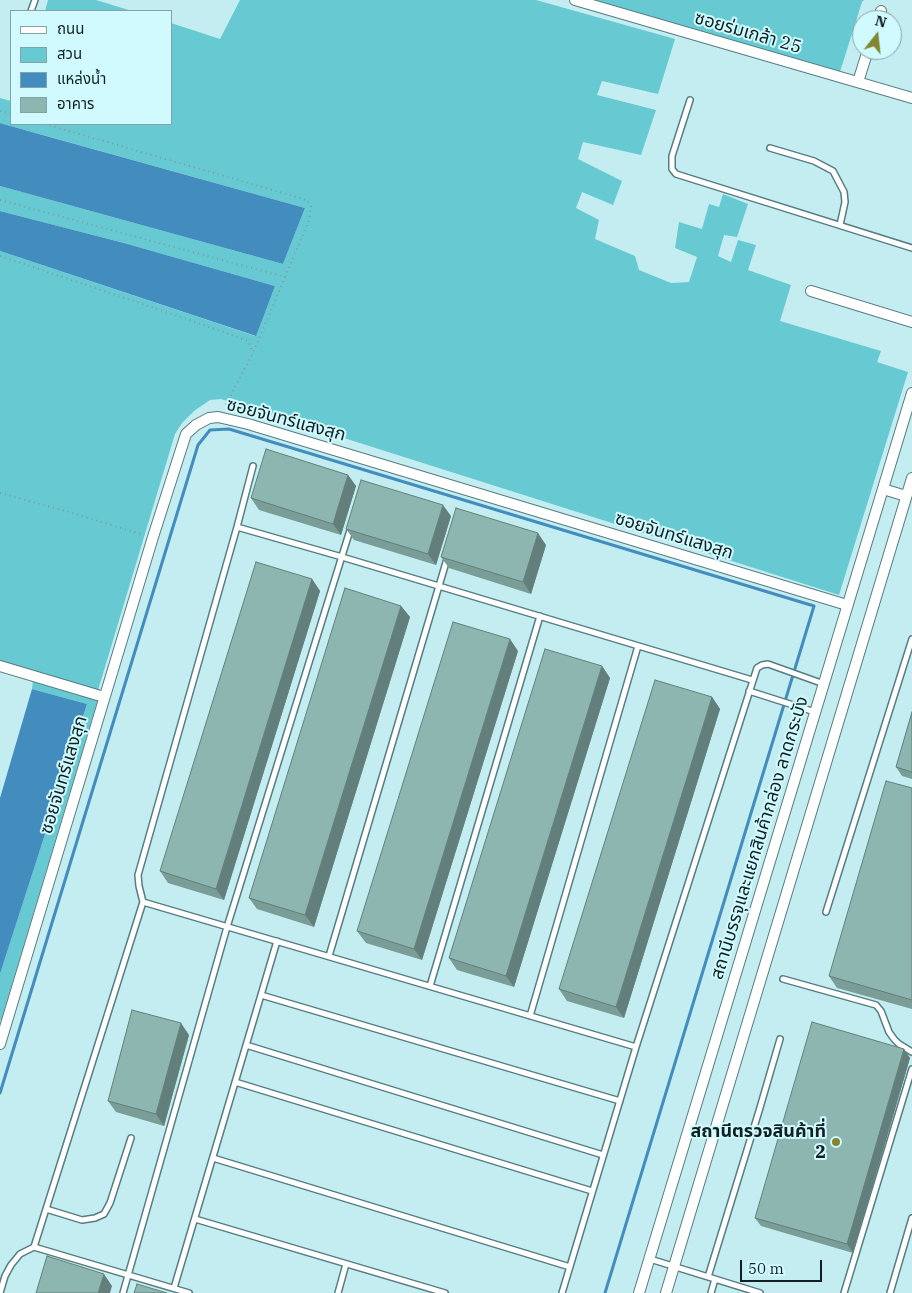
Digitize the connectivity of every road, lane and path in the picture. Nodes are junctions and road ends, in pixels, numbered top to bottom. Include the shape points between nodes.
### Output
1 (575, 0) edge
2 (865, 60) edge
3 (858, 82) junction
4 (911, 94) edge
5 (690, 100) dead end
6 (48, 125) edge
7 (770, 148) dead end
8 (0, 200) edge
9 (840, 225) junction
10 (912, 248) edge
11 (0, 256) edge
12 (285, 277) junction
13 (811, 291) dead end
14 (912, 322) edge
15 (253, 353) junction
16 (912, 393) edge
17 (218, 417) junction
18 (253, 466) dead end
19 (912, 478) edge
20 (883, 489) junction
21 (0, 493) edge
22 (909, 497) edge
23 (352, 521) edge
24 (237, 527) junction
25 (153, 538) junction
26 (342, 556) junction
27 (448, 558) edge
28 (439, 586) junction
29 (847, 605) junction
30 (540, 616) junction
31 (912, 639) edge
32 (638, 646) junction
33 (0, 666) edge
34 (752, 680) junction
35 (824, 684) junction
36 (749, 691) junction
37 (104, 697) junction
38 (815, 712) junction
39 (143, 902) junction
40 (826, 912) dead end
41 (227, 926) junction
42 (276, 941) junction
43 (328, 956) junction
44 (783, 979) dead end
45 (430, 986) junction
46 (261, 995) junction
47 (530, 1016) junction
48 (780, 1039) dead end
49 (0, 1044) edge
50 (246, 1045) junction
51 (636, 1047) junction
52 (912, 1052) edge
53 (912, 1069) edge
54 (235, 1082) junction
55 (620, 1101) junction
56 (131, 1138) dead end
57 (604, 1155) junction
58 (213, 1158) junction
59 (592, 1191) junction
60 (46, 1209) junction
61 (912, 1218) edge
62 (195, 1219) junction
63 (34, 1247) junction
64 (650, 1259) junction
65 (346, 1264) junction
66 (673, 1266) junction
67 (570, 1267) junction
68 (129, 1275) junction
69 (708, 1277) junction
70 (715, 1279) junction
71 (174, 1288) junction
72 (0, 1292) edge
73 (123, 1293) edge
74 (190, 1293) edge
75 (338, 1293) edge
76 (445, 1293) edge
77 (562, 1293) edge
78 (639, 1293) edge
79 (666, 1293) edge
80 (711, 1293) edge
81 (760, 1293) edge
82 (844, 1293) edge
83 (890, 1293) edge

1 - 3 street, ซอยร่มเกล้า 25
2 - 3 street
3 - 4 street, ซอยร่มเกล้า 25
5 - 9 lane via 672,156 672,169 676,174
6 - 12 path via 307,200 311,206 309,221
7 - 9 lane via 814,161 834,171 844,192
8 - 12 path
9 - 10 lane
11 - 15 path via 248,341
12 - 15 path
13 - 14 street
15 - 17 path
16 - 20 street, สถานีบรรจุและแยกสินค้ากล่อง ลาดกระบัง
17 - 25 street, ซอยจันทร์แสงสุก via 196,424 186,434
17 - 29 street, ซอยจันทร์แสงสุก
18 - 24 lane
19 - 22 street
20 - 22 street
20 - 29 street, สถานีบรรจุและแยกสินค้ากล่อง ลาดกระบัง
21 - 25 path
22 - 66 street
23 - 26 lane
24 - 26 lane
24 - 39 lane via 138,875
25 - 37 street, ซอยจันทร์แสงสุก
26 - 28 lane
26 - 41 lane
27 - 28 lane
28 - 30 lane
28 - 43 lane
29 - 35 street, สถานีบรรจุและแยกสินค้ากล่อง ลาดกระบัง
30 - 32 lane
30 - 45 lane
31 - 40 lane
32 - 34 lane
32 - 47 lane
33 - 37 street
34 - 35 lane via 756,668 768,664
34 - 36 lane
35 - 38 street, สถานีบรรจุและแยกสินค้ากล่อง ลาดกระบัง
36 - 38 lane
36 - 51 lane
37 - 49 street, ซอยจันทร์แสงสุก
38 - 64 street, สถานีบรรจุและแยกสินค้ากล่อง ลาดกระบัง
39 - 41 lane
39 - 60 lane
41 - 42 lane
41 - 68 lane
42 - 43 lane
42 - 46 lane
43 - 45 lane
44 - 52 lane via 876,1005 894,1039
45 - 47 lane
46 - 50 lane
46 - 55 lane
47 - 51 lane
48 - 69 lane
50 - 54 lane
50 - 57 lane
51 - 55 lane
53 - 82 lane
54 - 58 lane
54 - 59 lane
55 - 57 lane
56 - 60 lane via 104,1214 82,1220
57 - 59 lane
58 - 62 lane
58 - 67 lane
59 - 67 lane
60 - 63 lane
61 - 83 lane
62 - 65 lane
62 - 71 lane
63 - 68 lane
63 - 72 lane via 20,1254 11,1265
64 - 66 lane
64 - 78 street, สถานีบรรจุและแยกสินค้ากล่อง ลาดกระบัง
65 - 75 lane
65 - 76 lane
66 - 69 lane
66 - 79 street
67 - 77 lane
68 - 71 lane
68 - 73 lane
69 - 70 lane
70 - 80 lane
70 - 81 lane
71 - 74 lane

